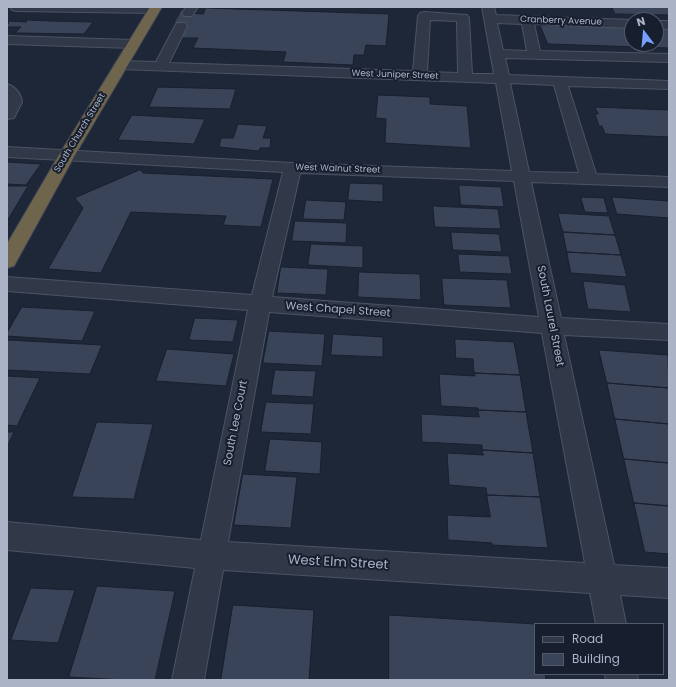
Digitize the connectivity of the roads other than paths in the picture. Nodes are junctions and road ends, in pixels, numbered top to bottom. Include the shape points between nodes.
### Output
1 (16, 7) edge
2 (531, 7) edge
3 (99, 8) edge
4 (155, 8) edge
5 (490, 13) edge
6 (574, 13) dead end
7 (527, 20) junction
8 (624, 24) edge
9 (181, 26) tunnel mouth
10 (7, 40) edge
11 (133, 44) junction
12 (498, 54) junction
13 (534, 55) junction
14 (616, 57) junction
15 (669, 58) edge
16 (121, 65) junction
17 (160, 66) junction
18 (420, 76) junction
19 (465, 78) junction
20 (503, 79) junction
21 (560, 81) junction
22 (628, 84) junction
23 (669, 86) edge
24 (7, 88) edge
25 (8, 116) edge
26 (7, 152) edge
27 (67, 155) junction
28 (293, 168) junction
29 (522, 176) junction
30 (590, 178) junction
31 (669, 182) edge
32 (7, 261) edge
33 (7, 284) edge
34 (260, 304) junction
35 (552, 326) junction
36 (669, 332) edge
37 (7, 536) edge
38 (211, 555) junction
39 (602, 578) junction
40 (669, 584) edge
41 (611, 623) edge
42 (188, 680) edge

1 - 3 street
2 - 6 street via 533,12
3 - 4 street
4 - 11 highway, South Church Street
5 - 7 street, Cranberry Avenue
5 - 12 street, South Laurel Street
7 - 8 street, Cranberry Avenue
7 - 13 street
9 - 17 street
10 - 11 street
11 - 16 highway, South Church Street
12 - 13 street
12 - 20 street, South Laurel Street
13 - 14 street
14 - 15 street
14 - 22 street
16 - 17 street, West Juniper Street
16 - 27 highway, South Church Street
17 - 18 street, West Juniper Street
18 - 19 street, West Juniper Street
18 - 19 street via 424,16 463,18
19 - 20 street, West Juniper Street
20 - 21 street, West Juniper Street
20 - 29 street, South Laurel Street
21 - 22 street, West Juniper Street
21 - 30 street
22 - 23 street, West Juniper Street
24 - 25 street via 14,96 15,102
26 - 27 street, West Walnut Street
27 - 28 street, West Walnut Street
27 - 32 highway, South Church Street
28 - 29 street, West Walnut Street
28 - 34 street, South Lee Court
29 - 30 street, West Walnut Street
29 - 35 street, South Laurel Street
30 - 31 street, West Walnut Street
33 - 34 street, West Chapel Street
34 - 35 street, West Chapel Street
34 - 38 street, South Lee Court
35 - 36 street, West Chapel Street
35 - 39 street, South Laurel Street
37 - 38 street, West Elm Street
38 - 39 street, West Elm Street
38 - 42 street, South Lee Court
39 - 40 street, West Elm Street
39 - 41 street, South Laurel Street

